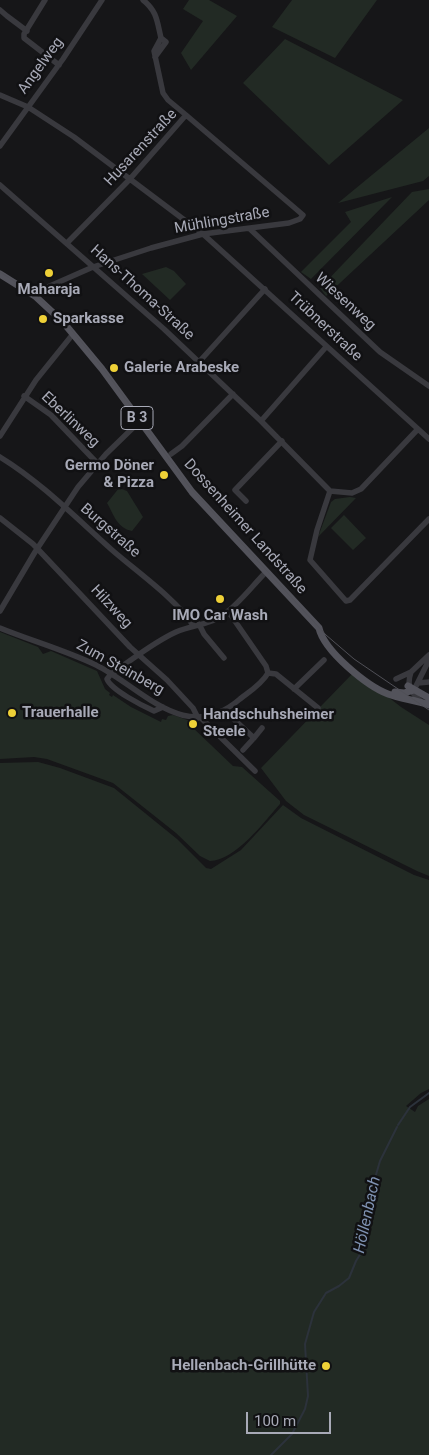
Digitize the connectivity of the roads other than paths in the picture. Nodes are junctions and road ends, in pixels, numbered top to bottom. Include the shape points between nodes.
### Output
1 (45, 0) edge
2 (102, 0) edge
3 (143, 0) edge
4 (0, 10) edge
5 (27, 30) junction
6 (59, 65) junction
7 (0, 95) edge
8 (28, 106) junction
9 (186, 115) junction
10 (0, 146) edge
11 (129, 180) junction
12 (0, 185) edge
13 (303, 217) joint
14 (250, 229) junction
15 (203, 234) junction
16 (67, 242) junction
17 (93, 267) junction
18 (0, 274) edge
19 (265, 289) junction
20 (35, 296) junction
21 (73, 334) junction
22 (326, 347) junction
23 (199, 362) junction
24 (429, 386) edge
25 (233, 394) junction
26 (24, 396) junction
27 (140, 421) junction
28 (261, 421) junction
29 (418, 429) junction
30 (0, 436) edge
31 (429, 439) edge
32 (282, 442) junction
33 (171, 454) dead end
34 (0, 457) edge
35 (98, 464) junction
36 (330, 491) junction
37 (246, 501) dead end
38 (64, 507) junction
39 (0, 518) edge
40 (429, 519) edge
41 (38, 549) junction
42 (266, 572) junction
43 (0, 611) edge
44 (228, 612) junction
45 (196, 625) junction
46 (0, 628) edge
47 (139, 654) junction
48 (429, 655) edge
49 (224, 658) dead end
50 (324, 660) dead end
51 (429, 663) edge
52 (412, 672) junction
53 (268, 673) junction
54 (111, 674) junction
55 (396, 679) dead end
56 (429, 682) edge
57 (373, 686) junction
58 (413, 688) junction
59 (294, 689) junction
60 (427, 702) edge
61 (163, 706) junction
62 (318, 708) dead end
63 (226, 711) junction
64 (200, 718) junction
65 (262, 728) dead end
66 (254, 738) junction
67 (243, 750) dead end
68 (255, 771) dead end

1 - 5 street
2 - 6 street, Angelweg
3 - 9 street via 152,7 161,38 154,50 163,93
4 - 5 street
5 - 6 street via 24,38
6 - 8 street, Angelweg
7 - 8 street, Trübnerstraße
8 - 10 street, Angelweg
8 - 11 street, Trübnerstraße
9 - 11 street, Husarenstraße
9 - 13 street, Husarenstraße
11 - 15 street, Trübnerstraße
11 - 16 street, Husarenstraße
12 - 16 street, Hans-Thoma-Straße
13 - 14 street, Mühlingstraße via 289,223
14 - 15 street, Mühlingstraße
14 - 24 street, Wiesenweg via 380,352
15 - 17 street, Mühlingstraße
15 - 19 street, Trübnerstraße
16 - 17 street, Hans-Thoma-Straße
17 - 20 street, Mühlingstraße
17 - 23 street, Hans-Thoma-Straße
18 - 20 main road, Dossenheimer Landstraße / B 3
19 - 22 street, Trübnerstraße
19 - 23 street
20 - 21 main road, Dossenheimer Landstraße / B 3
21 - 26 street
21 - 27 main road, Dossenheimer Landstraße / B 3
22 - 28 street
22 - 29 street, Trübnerstraße
23 - 25 street, Hans-Thoma-Straße
25 - 28 street, Hans-Thoma-Straße
25 - 33 street
26 - 30 street
26 - 35 street, Eberlinweg via 50,415
27 - 35 street
27 - 42 main road, Dossenheimer Landstraße / B 3 via 192,492
28 - 32 street, Hans-Thoma-Straße
29 - 31 street, Trübnerstraße
29 - 36 street via 361,489 352,493
32 - 36 street, Hans-Thoma-Straße
32 - 37 street via 235,490
34 - 38 street, Burgstraße
35 - 38 street
36 - 40 street via 310,560 346,601
38 - 41 street
38 - 45 street, Burgstraße
39 - 41 street, Hilzweg
41 - 43 street
41 - 47 street, Hilzweg
42 - 44 street
42 - 57 main road, Dossenheimer Landstraße / B 3 via 319,628 323,639 342,661
44 - 45 street
44 - 53 street
45 - 47 street via 167,636
45 - 49 street, Burgstraße
46 - 54 street, Zum Steinberg via 70,654
47 - 54 street
47 - 64 street, Hilzweg
48 - 52 street
50 - 59 street
51 - 58 street
52 - 55 street
52 - 58 street via 408,680
53 - 59 street via 276,674
53 - 63 street
54 - 61 street, Zum Steinberg
54 - 61 street via 106,681 119,691 154,711
56 - 58 street
57 - 58 main road, Dossenheimer Landstraße / B 3 via 402,694
57 - 60 main road, Dossenheimer Landstraße / B 3 via 389,694
58 - 60 main road, Dossenheimer Landstraße / B 3
59 - 62 street
61 - 64 street, Zum Steinberg
63 - 64 street
63 - 66 street
64 - 68 street, Zum Steinberg
65 - 66 street
66 - 67 street

